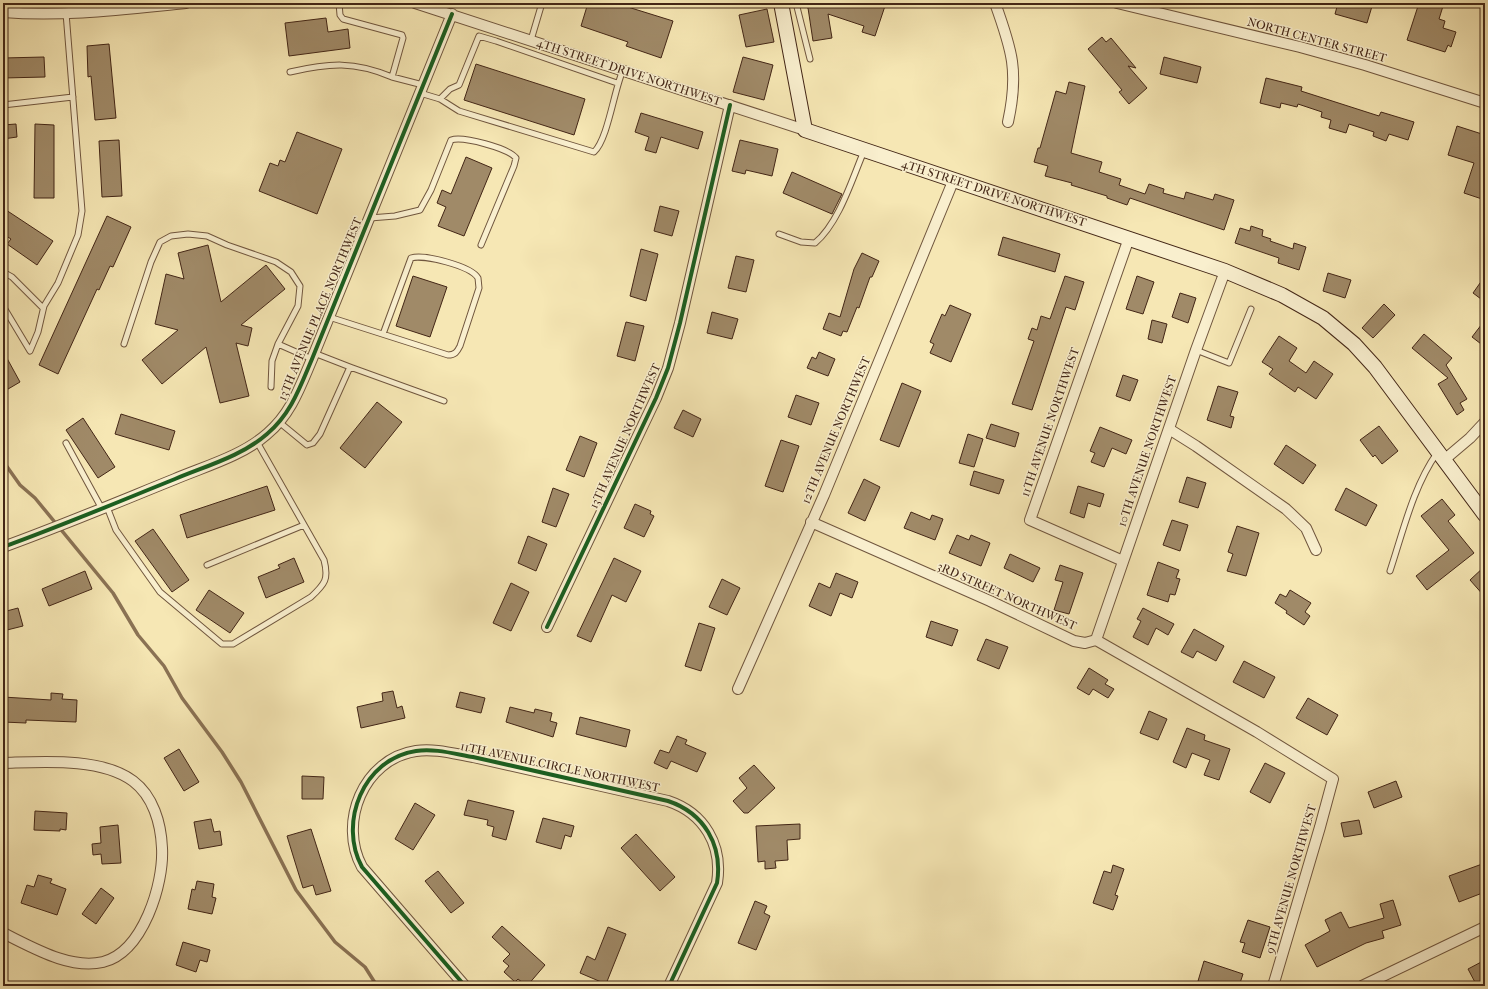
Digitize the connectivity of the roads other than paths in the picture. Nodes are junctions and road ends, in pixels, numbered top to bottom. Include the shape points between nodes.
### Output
1 (186, 3) edge
2 (339, 3) edge
3 (415, 3) edge
4 (542, 3) edge
5 (781, 3) edge
6 (796, 3) edge
7 (995, 3) edge
8 (1117, 3) edge
9 (135, 6) edge
10 (3, 12) edge
11 (66, 13) junction
12 (452, 14) junction
13 (500, 30) junction
14 (496, 40) junction
15 (531, 40) junction
16 (810, 59) dead end
17 (623, 70) junction
18 (290, 72) dead end
19 (392, 77) junction
20 (617, 83) junction
21 (421, 89) junction
22 (73, 97) junction
23 (440, 99) junction
24 (1485, 103) edge
25 (3, 105) edge
26 (730, 105) junction
27 (1008, 122) dead end
28 (804, 130) junction
29 (865, 150) junction
30 (954, 180) junction
31 (370, 218) junction
32 (779, 234) dead end
33 (1129, 238) junction
34 (481, 245) dead end
35 (1225, 271) junction
36 (3, 272) edge
37 (3, 306) edge
38 (43, 308) junction
39 (1251, 309) dead end
40 (329, 317) junction
41 (383, 334) junction
42 (124, 344) dead end
43 (278, 344) junction
44 (1196, 350) junction
45 (313, 356) junction
46 (350, 367) junction
47 (271, 387) dead end
48 (444, 401) dead end
49 (279, 422) junction
50 (1485, 422) edge
51 (1169, 429) junction
52 (257, 442) junction
53 (66, 443) dead end
54 (1441, 456) junction
55 (105, 508) junction
56 (1485, 515) edge
57 (811, 522) junction
58 (304, 525) junction
59 (3, 548) edge
60 (1316, 550) dead end
61 (1123, 561) junction
62 (207, 565) dead end
63 (1390, 571) dead end
64 (547, 627) dead end
65 (1096, 640) junction
66 (738, 690) dead end
67 (3, 763) edge
68 (1485, 927) edge
69 (3, 933) edge
70 (465, 986) edge
71 (669, 986) edge
72 (1272, 986) edge
73 (1362, 986) edge

1 - 9 street
2 - 19 lane via 343,19 402,35
3 - 12 street, 4TH STREET DRIVE NORTHWEST
4 - 15 lane
5 - 28 main road
6 - 16 lane
7 - 27 street via 1013,66 1012,101
8 - 24 street, NORTH CENTER STREET via 1300,47
9 - 11 street
10 - 11 street via 35,15
11 - 22 lane
12 - 13 street, 4TH STREET DRIVE NORTHWEST
12 - 21 street, 13TH AVENUE PLACE NORTHWEST
13 - 14 lane
13 - 15 street, 4TH STREET DRIVE NORTHWEST
14 - 20 lane
14 - 23 lane via 479,36 459,85 450,89
15 - 17 street, 4TH STREET DRIVE NORTHWEST
17 - 20 lane
17 - 26 street, 4TH STREET DRIVE NORTHWEST
18 - 19 lane via 340,64 359,66
19 - 21 lane
20 - 23 lane via 600,145 594,152 459,111
21 - 23 lane
21 - 31 street, 13TH AVENUE PLACE NORTHWEST
22 - 25 lane
22 - 38 lane via 82,211 78,235 58,283
26 - 28 street, 4TH STREET DRIVE NORTHWEST
26 - 64 street, 13TH AVENUE NORTHWEST via 668,368
28 - 29 main road, 4TH STREET DRIVE NORTHWEST
29 - 30 main road, 4TH STREET DRIVE NORTHWEST
29 - 32 lane via 825,234 815,243 801,242
30 - 33 main road, 4TH STREET DRIVE NORTHWEST
30 - 57 street, 12TH AVENUE NORTHWEST
31 - 34 lane via 420,210 451,140 457,137 489,145 516,158
31 - 40 street, 13TH AVENUE PLACE NORTHWEST
33 - 35 main road, 4TH STREET DRIVE NORTHWEST
33 - 61 street, 11TH AVENUE NORTHWEST via 1030,520
35 - 44 street, 10TH AVENUE NORTHWEST
35 - 54 main road, 4TH STREET DRIVE NORTHWEST via 1282,294 1336,328 1375,367
36 - 38 lane via 12,277
37 - 38 lane via 30,351 38,332
39 - 44 lane via 1229,363
40 - 41 lane
40 - 45 street, 13TH AVENUE PLACE NORTHWEST
41 - 41 lane via 448,355 456,353 479,288 478,278 472,271 456,265 428,258 411,258
42 - 43 lane via 160,242 171,236 188,234 207,236 276,262 291,272 300,286 298,306
43 - 45 lane
43 - 47 lane via 272,361
44 - 51 street, 10TH AVENUE NORTHWEST
45 - 46 lane
45 - 49 street, 13TH AVENUE PLACE NORTHWEST via 291,408
46 - 48 lane
46 - 49 lane via 320,434 313,443 306,445
49 - 52 street, 13TH AVENUE PLACE NORTHWEST
50 - 54 street via 1470,438
51 - 60 street via 1286,509 1306,528
51 - 61 street, 10TH AVENUE NORTHWEST
52 - 55 street, 13TH AVENUE PLACE NORTHWEST via 239,452
52 - 58 lane
53 - 55 lane
54 - 56 main road, 4TH STREET DRIVE NORTHWEST
54 - 63 lane via 1427,468
55 - 58 lane via 116,530 160,592 222,644 242,640 311,597 322,586 328,574 324,560
55 - 59 street, 13TH AVENUE PLACE NORTHWEST
57 - 65 street, 3RD STREET NORTHWEST via 1074,641 1085,643
57 - 66 street, 12TH AVENUE NORTHWEST
58 - 62 lane
61 - 65 street, 10TH AVENUE NORTHWEST
65 - 72 street, 9TH AVENUE NORTHWEST via 1257,732 1333,779
67 - 69 street via 78,764 111,770 132,780 146,793 152,805 158,819 162,849 157,886 148,919 121,953 103,962 72,961 54,956
68 - 73 street
70 - 71 street, 11TH AVENUE CIRCLE NORTHWEST via 362,867 353,843 352,826 356,806 374,774 396,757 416,751 466,756 647,796 678,804 696,816 713,841 718,862 717,877

